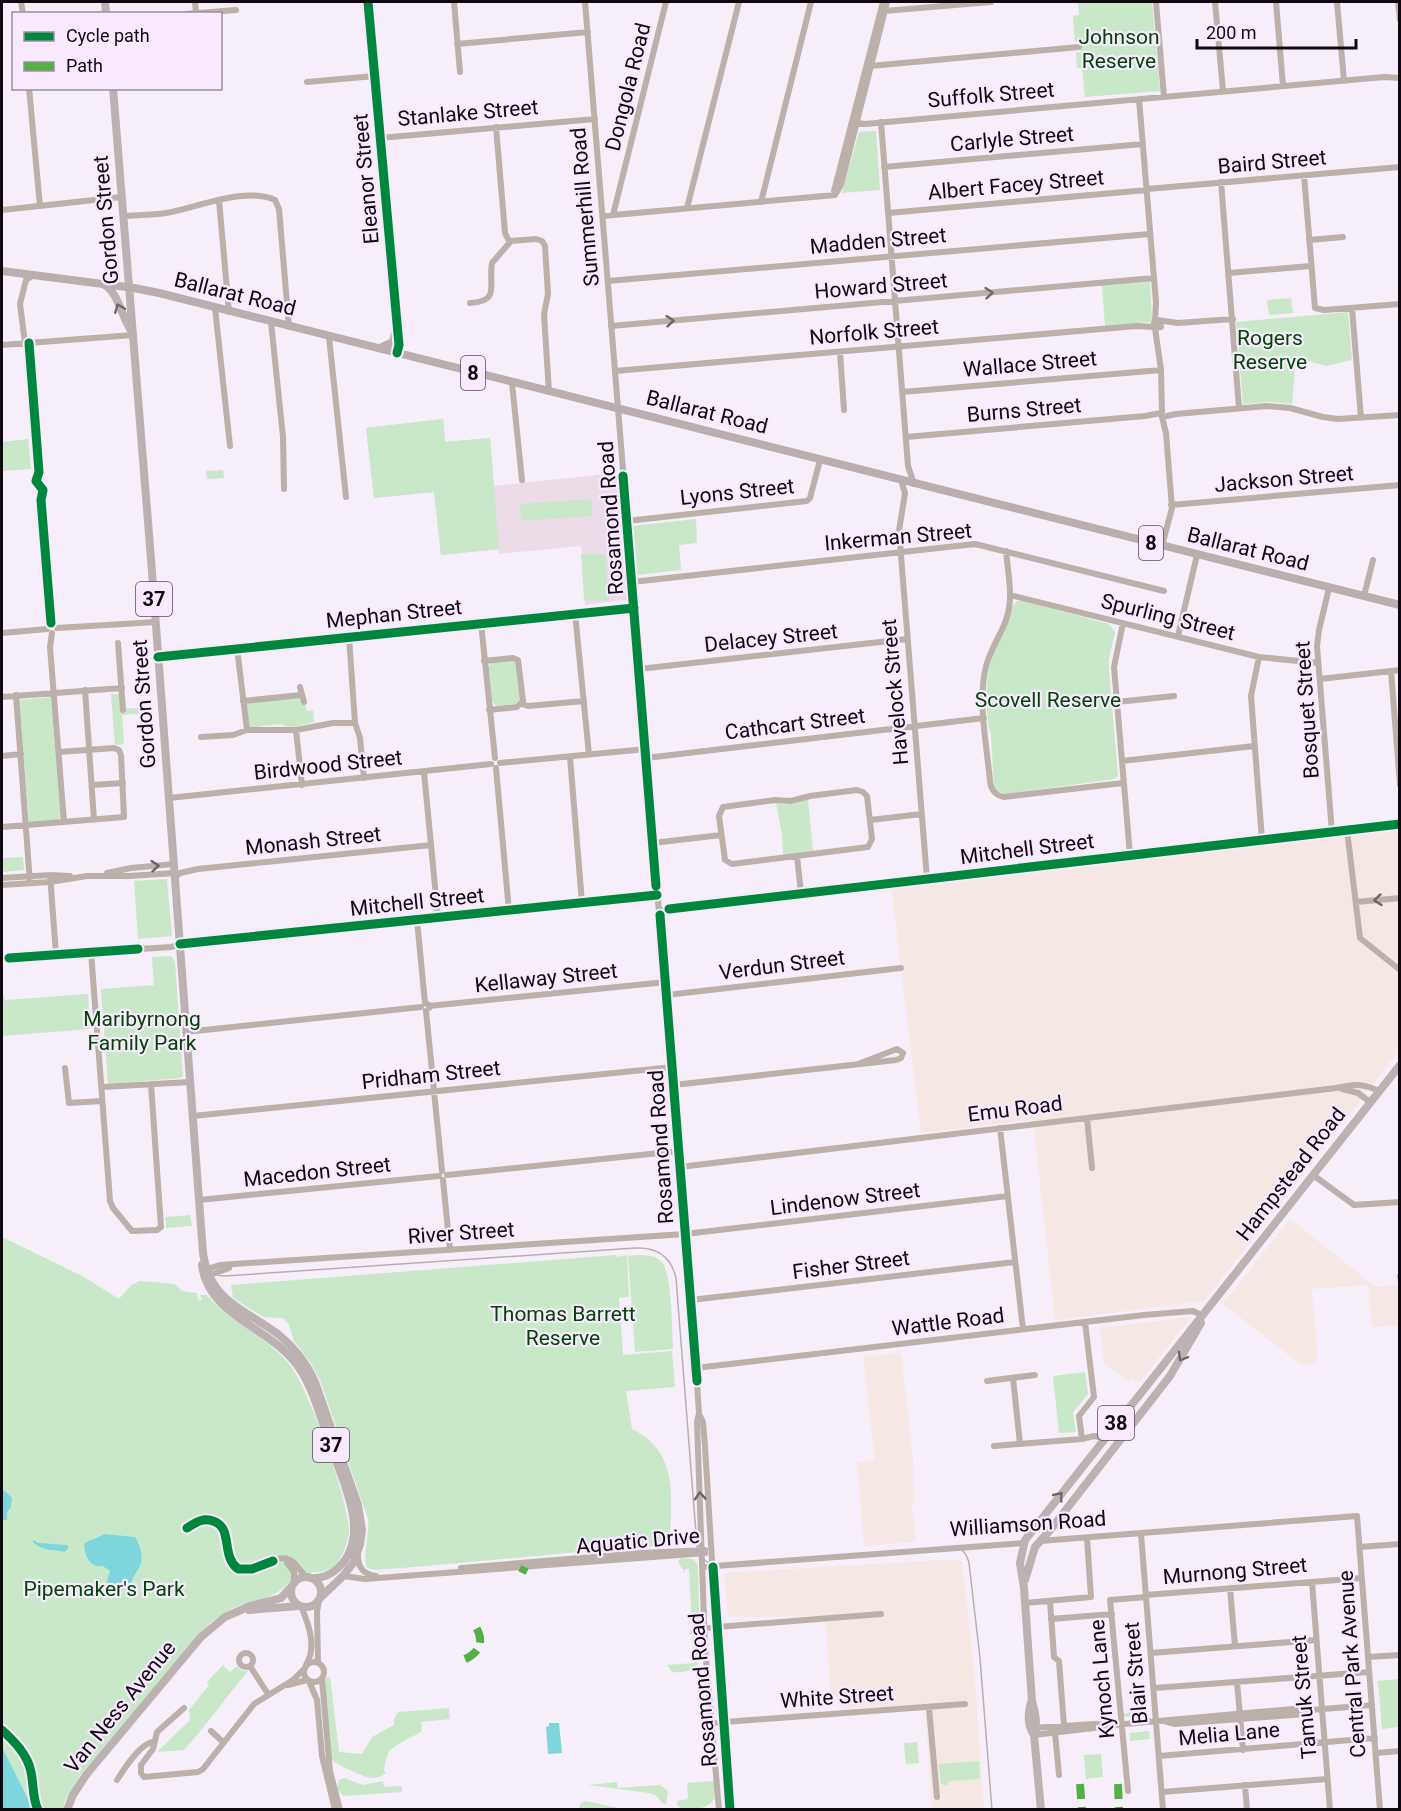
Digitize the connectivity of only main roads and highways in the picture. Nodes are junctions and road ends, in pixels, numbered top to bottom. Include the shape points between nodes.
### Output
1 (112, 90) edge
2 (2, 271) edge
3 (103, 284) junction
4 (129, 287) junction
5 (397, 323) road end
6 (134, 335) junction
7 (376, 348) junction
8 (1400, 605) edge
9 (1399, 1066) edge
10 (206, 1273) junction
11 (1211, 1306) junction
12 (277, 1334) junction
13 (279, 1345) junction
14 (1039, 1541) junction
15 (1024, 1542) junction
16 (308, 1577) junction
17 (293, 1585) junction
18 (1024, 1588) junction
19 (319, 1599) junction
20 (300, 1606) junction
21 (208, 1631) junction
22 (67, 1809) edge
23 (1041, 1809) edge

1 - 4 main road, Gordon Street / 37
2 - 3 highway, Ballarat Road / 8
3 - 4 highway, Ballarat Road / 8
6 -> 3 main road via 112,291
4 - 6 main road, Gordon Street / 37
4 - 7 highway, Ballarat Road / 8
5 - 7 highway via 393,342
6 - 10 main road, Gordon Street / 37
7 - 8 highway, Ballarat Road / 8
9 - 11 main road, Hampstead Road / 38
10 - 12 main road, Gordon Street / 37 via 228,1302
10 - 13 main road, Gordon Street / 37 via 209,1287 219,1301
11 -> 14 main road, Hampstead Road / 38 via 1172,1373
15 -> 11 main road, Hampstead Road / 38
12 - 13 main road
12 - 19 main road, Gordon Street / 37 via 300,1356 315,1383 360,1514 358,1552 343,1576
13 - 16 main road, Gordon Street / 37 via 296,1363 310,1388 353,1517 353,1539 344,1562 326,1576
14 - 15 main road, Williamson Road
14 - 18 main road, 38
15 - 18 main road, 38 via 1020,1561
16 - 17 main road, 37
16 - 19 main road via 320,1586
17 - 20 main road via 292,1597
17 - 21 main road, Van Ness Avenue / 37 via 285,1596 232,1612
18 - 23 main road, 38
19 - 20 main road, 37 via 313,1605
20 - 21 main road, Van Ness Avenue / 37 via 247,1611
21 - 22 main road, Van Ness Avenue / 37 via 86,1775

